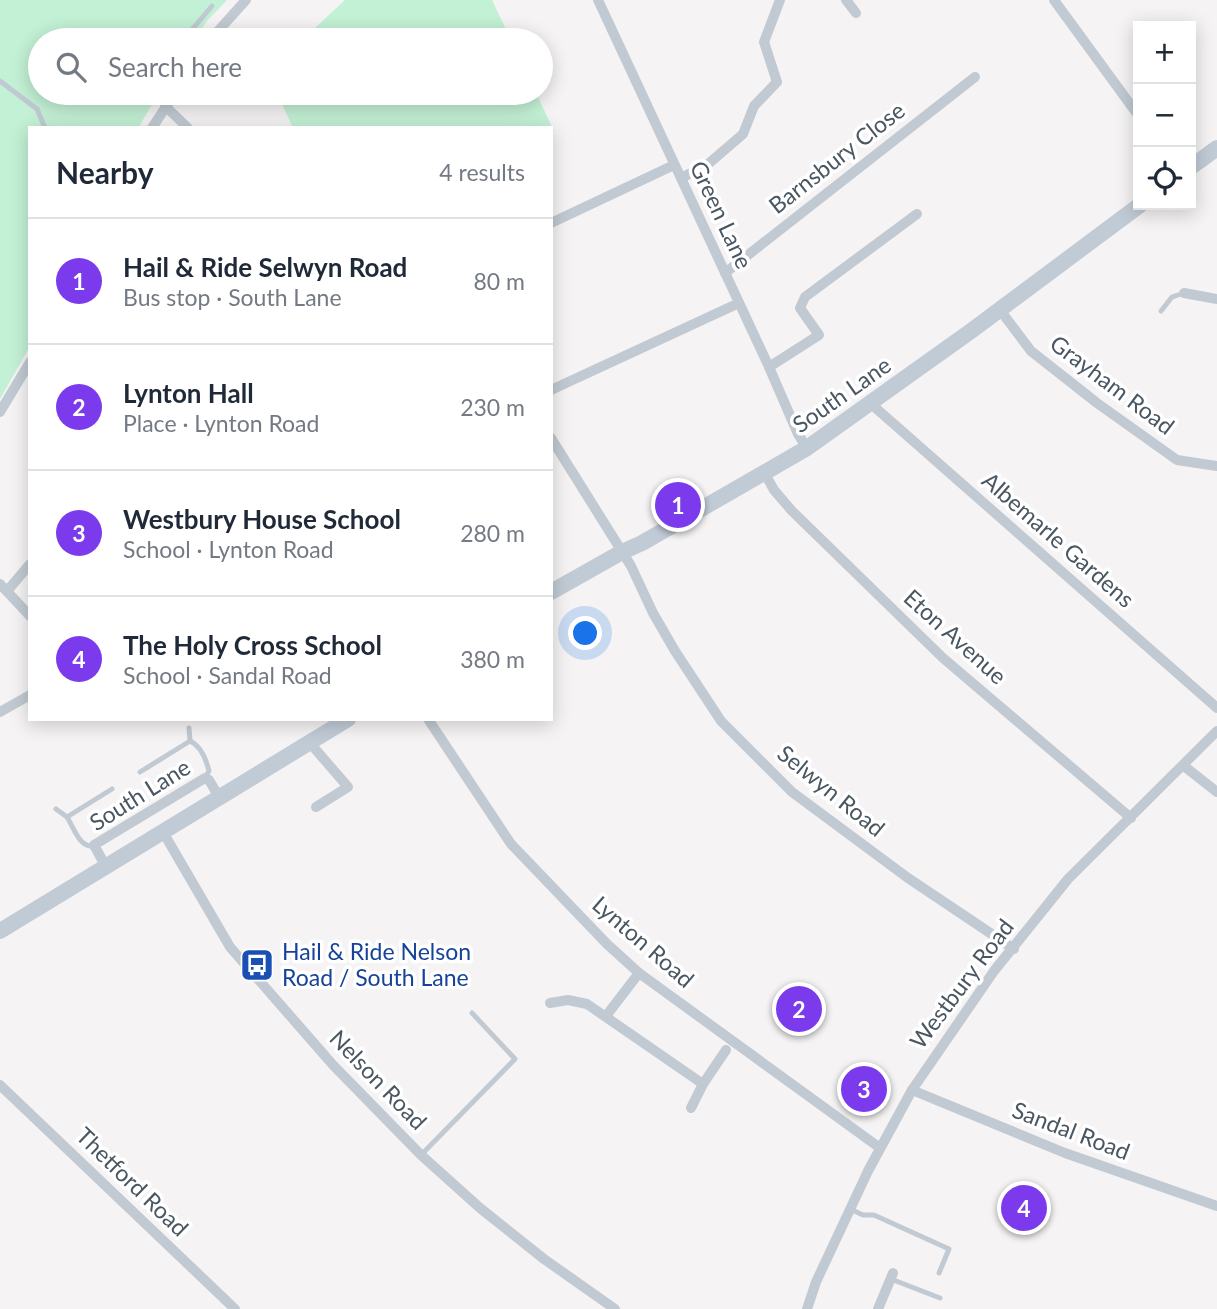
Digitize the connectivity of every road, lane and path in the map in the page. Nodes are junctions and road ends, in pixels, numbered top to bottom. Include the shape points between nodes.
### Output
1 (246, 0) edge
2 (598, 0) edge
3 (780, 0) edge
4 (846, 0) edge
5 (1054, 0) edge
6 (212, 6) dead end
7 (856, 13) dead end
8 (193, 28) edge
9 (221, 28) edge
10 (975, 76) dead end
11 (0, 81) edge
12 (28, 102) edge
13 (32, 105) edge
14 (167, 105) edge
15 (173, 105) edge
16 (1133, 108) edge
17 (44, 126) edge
18 (153, 126) edge
19 (187, 126) edge
20 (1217, 148) edge
21 (1196, 163) edge
22 (674, 166) junction
23 (681, 178) junction
24 (1133, 210) edge
25 (917, 214) dead end
26 (553, 222) edge
27 (725, 273) junction
28 (1184, 293) joint
29 (1217, 299) edge
30 (739, 303) junction
31 (1000, 310) junction
32 (1161, 311) dead end
33 (28, 365) edge
34 (769, 367) junction
35 (553, 389) edge
36 (870, 403) junction
37 (0, 412) edge
38 (553, 441) edge
39 (807, 447) junction
40 (1217, 466) edge
41 (765, 474) junction
42 (622, 552) junction
43 (28, 566) edge
44 (4, 587) edge
45 (553, 591) edge
46 (28, 614) edge
47 (28, 696) edge
48 (1217, 708) edge
49 (0, 712) edge
50 (345, 721) edge
51 (429, 721) edge
52 (190, 728) dead end
53 (1217, 732) edge
54 (190, 741) junction
55 (310, 743) junction
56 (1184, 766) junction
57 (140, 772) dead end
58 (205, 778) junction
59 (112, 789) dead end
60 (1217, 792) edge
61 (219, 797) junction
62 (316, 807) dead end
63 (56, 809) dead end
64 (67, 817) junction
65 (1131, 818) junction
66 (163, 832) junction
67 (94, 845) junction
68 (106, 867) junction
69 (0, 931) edge
70 (1014, 949) junction
71 (639, 973) junction
72 (550, 1003) dead end
73 (472, 1013) dead end
74 (606, 1016) junction
75 (726, 1050) dead end
76 (704, 1084) junction
77 (0, 1085) edge
78 (912, 1090) junction
79 (691, 1108) dead end
80 (880, 1148) junction
81 (421, 1155) junction
82 (1217, 1206) edge
83 (850, 1209) junction
84 (939, 1273) dead end
85 (892, 1276) joint
86 (940, 1298) dead end
87 (235, 1309) edge
88 (615, 1309) edge
89 (807, 1309) edge
90 (878, 1309) edge

1 - 9 street
2 - 22 street, Green Lane
3 - 23 street via 764,42 777,82 754,106 743,134 706,165
4 - 7 street
5 - 16 street
6 - 8 lane
10 - 27 street, Barnsbury Close
11 - 12 lane
13 - 17 lane
14 - 18 street
15 - 19 street
20 - 21 street
22 - 23 street, Green Lane
22 - 26 street
23 - 27 street, Green Lane
24 - 31 street, South Lane
25 - 34 street via 805,297 800,308 819,335
27 - 30 street, Green Lane
28 - 29 street
28 - 32 lane via 1172,297
30 - 34 street, Green Lane
30 - 35 street
31 - 36 street, South Lane
31 - 40 street, Grayham Road via 1031,351 1097,404 1177,460
33 - 37 street
34 - 39 street, Green Lane
36 - 39 street, South Lane
36 - 48 street, Albemarle Gardens
38 - 42 street, Selwyn Road
39 - 41 street, South Lane
41 - 42 street, South Lane
41 - 65 street, Eton Avenue via 792,511 943,658
42 - 45 street, South Lane
42 - 70 street, Selwyn Road via 675,651 721,721 792,792
43 - 44 street
44 - 46 street
47 - 49 street
50 - 55 street, South Lane
51 - 71 street, Lynton Road via 511,844
52 - 54 lane
53 - 56 street, Westbury Road
54 - 57 lane
54 - 58 lane via 198,745 207,763
55 - 61 street, South Lane
55 - 62 street via 348,787
56 - 60 street
56 - 65 street, Westbury Road
58 - 61 street, South Lane
58 - 67 street, South Lane
59 - 64 lane
61 - 66 street, South Lane
63 - 64 lane
64 - 67 lane via 82,843
65 - 70 street, Westbury Road via 1068,879
66 - 68 street, South Lane
66 - 81 street, Nelson Road via 230,947 333,1065
67 - 68 street, South Lane
68 - 69 street, South Lane
70 - 78 street, Westbury Road
71 - 74 street
71 - 80 street, Lynton Road
72 - 74 street via 587,1004
73 - 81 lane via 514,1059
74 - 76 street
75 - 76 street
76 - 79 street
77 - 87 street, Thetford Road
78 - 80 street, Westbury Road
78 - 82 street, Sandal Road via 1065,1153
80 - 83 street, Westbury Road
81 - 88 street, Nelson Road via 544,1259
83 - 84 lane via 949,1249
83 - 89 street, Westbury Road
85 - 86 lane
85 - 90 street

